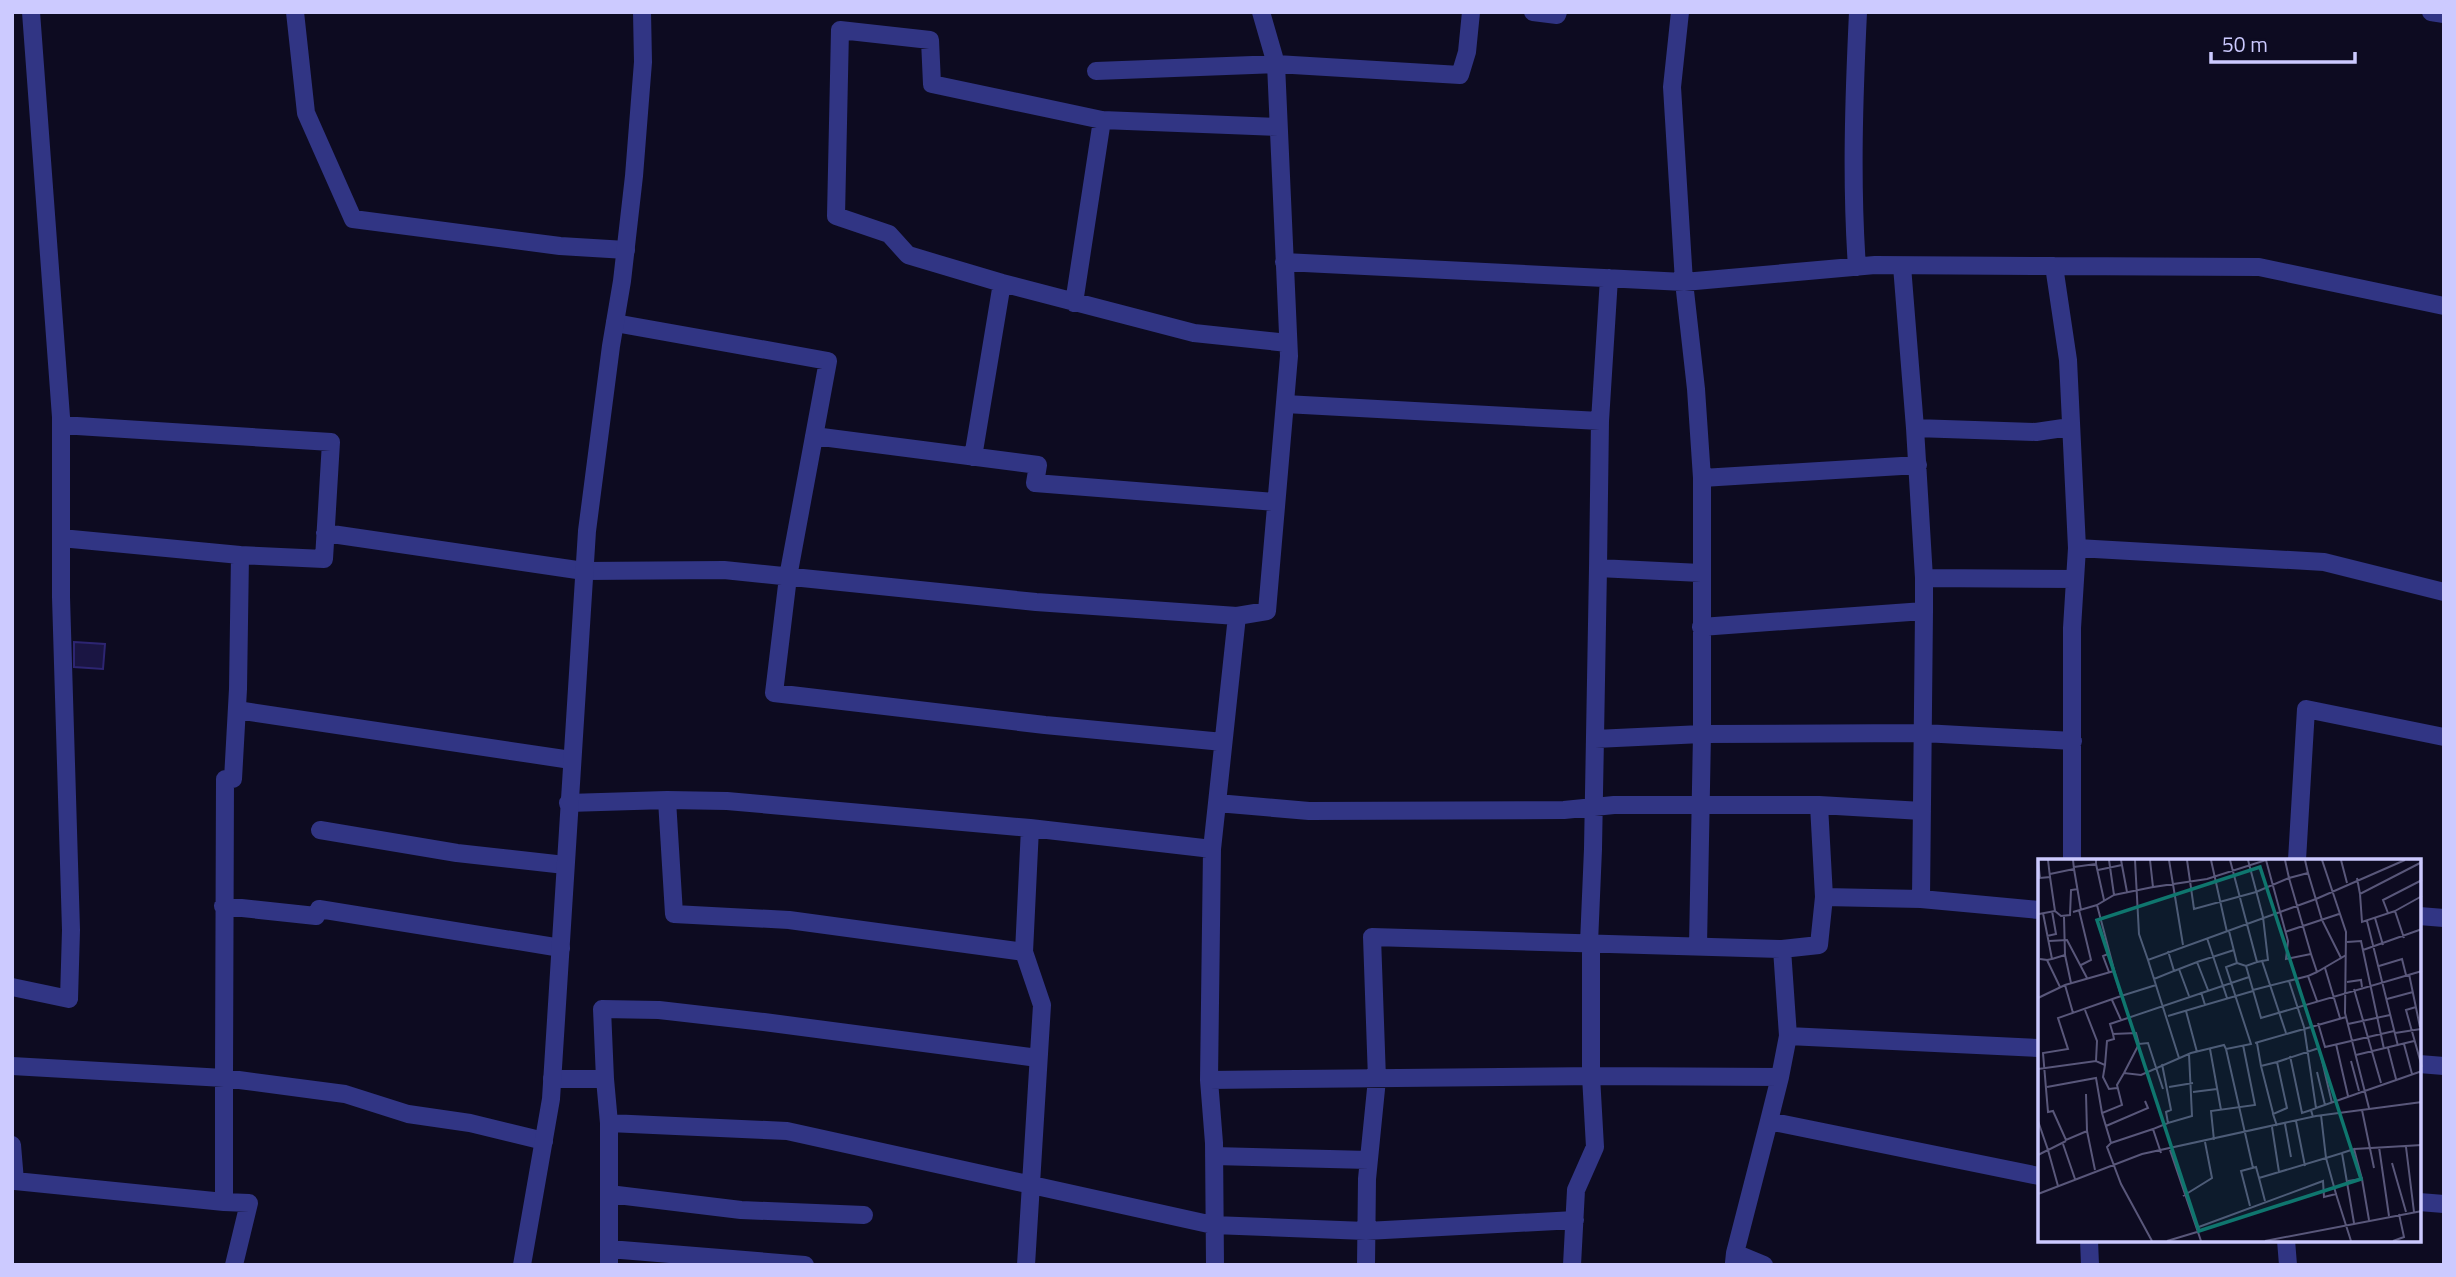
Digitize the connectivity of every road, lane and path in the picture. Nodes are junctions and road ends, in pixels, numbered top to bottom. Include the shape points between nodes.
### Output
1 (31, 12) edge
2 (295, 12) edge
3 (642, 12) edge
4 (1261, 12) edge
5 (1471, 12) edge
6 (1533, 12) edge
7 (1558, 12) edge
8 (1680, 12) edge
9 (1858, 12) edge
10 (2431, 12) edge
11 (2444, 14) edge
12 (840, 21) edge
13 (1276, 64) junction
14 (1096, 71) dead end
15 (1102, 120) junction
16 (1278, 127) junction
17 (626, 250) junction
18 (1284, 262) junction
19 (1902, 266) junction
20 (1857, 267) junction
21 (2054, 267) junction
22 (1609, 278) junction
23 (1684, 282) junction
24 (1002, 283) junction
25 (1074, 303) junction
26 (2444, 306) edge
27 (615, 323) junction
28 (1288, 343) junction
29 (1285, 404) junction
30 (1600, 421) junction
31 (61, 425) junction
32 (2070, 427) junction
33 (1915, 428) junction
34 (814, 436) junction
35 (973, 457) junction
36 (1918, 465) junction
37 (1702, 478) junction
38 (1276, 502) junction
39 (325, 533) junction
40 (61, 538) junction
41 (2077, 548) junction
42 (240, 555) junction
43 (1598, 568) junction
44 (584, 571) junction
45 (1701, 573) junction
46 (788, 578) junction
47 (1924, 578) junction
48 (2075, 579) junction
49 (2444, 592) edge
50 (1924, 611) junction
51 (1237, 616) junction
52 (1701, 627) junction
53 (237, 710) junction
54 (1923, 733) junction
55 (1702, 734) junction
56 (2444, 737) edge
57 (1595, 739) junction
58 (2073, 741) junction
59 (1223, 742) junction
60 (572, 760) junction
61 (667, 800) junction
62 (568, 803) junction
63 (1217, 803) junction
64 (1700, 805) junction
65 (1819, 805) junction
66 (1594, 807) junction
67 (1922, 811) junction
68 (1030, 828) junction
69 (320, 830) dead end
70 (1212, 849) junction
71 (2072, 859) edge
72 (2297, 859) edge
73 (565, 865) junction
74 (1824, 897) junction
75 (1921, 899) junction
76 (223, 906) junction
77 (2038, 909) edge
78 (2421, 916) edge
79 (2444, 918) edge
80 (1590, 943) junction
81 (1698, 946) junction
82 (561, 948) junction
83 (1782, 949) junction
84 (1024, 952) junction
85 (12, 987) edge
86 (1788, 1036) junction
87 (2038, 1048) edge
88 (1038, 1058) junction
89 (2421, 1064) edge
90 (12, 1066) edge
91 (2444, 1066) edge
92 (1591, 1076) junction
93 (1780, 1077) junction
94 (224, 1078) junction
95 (552, 1079) junction
96 (605, 1079) junction
97 (1377, 1079) junction
98 (1209, 1080) junction
99 (1769, 1121) junction
100 (609, 1123) junction
101 (544, 1141) junction
102 (12, 1145) edge
103 (1214, 1156) junction
104 (1369, 1160) junction
105 (2038, 1176) edge
106 (1029, 1186) junction
107 (14, 1189) edge
108 (609, 1194) junction
109 (223, 1202) junction
110 (2421, 1202) edge
111 (2444, 1204) edge
112 (864, 1214) dead end
113 (1575, 1220) junction
114 (1213, 1226) junction
115 (1366, 1231) junction
116 (2089, 1242) edge
117 (2286, 1242) edge
118 (609, 1257) edge
119 (1734, 1259) edge
120 (234, 1265) edge
121 (522, 1265) edge
122 (805, 1265) edge
123 (1026, 1265) edge
124 (1215, 1265) edge
125 (1366, 1265) edge
126 (1572, 1265) edge
127 (1764, 1265) edge
128 (2090, 1265) edge
129 (2288, 1265) edge

1 - 31 street
2 - 17 street via 306,113 353,219 559,246
3 - 17 street via 642,75
4 - 13 street
5 - 13 street via 1460,75
6 - 7 street
8 - 23 street via 1672,87
9 - 20 street via 1853,209
10 - 11 street
12 - 15 street via 930,40 932,84
12 - 24 street via 836,216 889,234 908,255
13 - 14 street
13 - 16 street
15 - 16 street
15 - 25 street
16 - 18 street
17 - 27 street
18 - 22 street
18 - 28 street
19 - 20 street
19 - 21 street
19 - 33 street
20 - 23 street
21 - 26 street via 2259,267
21 - 32 street via 2068,360
22 - 23 street
22 - 30 street
23 - 37 street
24 - 25 street
24 - 35 street
25 - 28 street via 1194,333
27 - 34 street via 828,361
27 - 44 street
28 - 29 street
29 - 30 street
29 - 38 street
30 - 43 street
31 - 39 street via 331,442
31 - 40 street
32 - 33 street via 2036,432
32 - 41 street
33 - 36 street
34 - 35 street
34 - 46 street
35 - 38 street via 1038,465 1035,483
36 - 37 street
36 - 47 street
37 - 45 street
38 - 51 street via 1267,611
39 - 42 street via 324,559
39 - 44 street
40 - 42 street
40 - 85 street via 69,999
41 - 48 street
41 - 49 street via 2324,562
42 - 53 street
43 - 45 street
43 - 57 street
44 - 46 street via 724,570
44 - 60 street
45 - 52 street
46 - 51 street
46 - 59 street via 774,693
47 - 48 street
47 - 50 street
48 - 58 street
50 - 52 street
50 - 54 street
51 - 59 street
52 - 55 street
53 - 60 street
53 - 76 street via 233,779 225,779
54 - 55 street
54 - 58 street
54 - 67 street
55 - 57 street
55 - 64 street
56 - 72 street via 2306,709
57 - 66 street
58 - 71 street
59 - 63 street
60 - 62 street
61 - 62 street
61 - 68 street via 727,801
61 - 84 street via 674,914 789,920
62 - 73 street
63 - 66 street via 1309,811
63 - 70 street
64 - 65 street
64 - 66 street
64 - 81 street
65 - 67 street
65 - 74 street
66 - 80 street
67 - 75 street
68 - 70 street
68 - 84 street
69 - 73 street
70 - 98 street
73 - 82 street
74 - 75 street
74 - 83 street via 1819,945
75 - 77 street
76 - 82 street via 316,916 319,909
76 - 94 street
78 - 79 street
80 - 81 street
80 - 92 street
80 - 97 street via 1372,937
81 - 83 street
82 - 95 street
83 - 86 street
84 - 88 street via 1042,1005
86 - 87 street
86 - 93 street
88 - 96 street via 659,1010 601,1009
88 - 106 street
89 - 91 street
90 - 94 street
92 - 93 street
92 - 97 street
92 - 113 street via 1595,1147 1576,1190
93 - 99 street
94 - 101 street via 345,1094 408,1114
94 - 109 street
95 - 96 street
95 - 101 street
96 - 100 street
97 - 98 street
97 - 104 street
98 - 103 street
99 - 105 street
99 - 119 street
100 - 106 street via 787,1131
100 - 108 street
101 - 121 street
102 - 107 street
103 - 104 street
103 - 114 street
104 - 115 street
106 - 114 street
106 - 123 street
107 - 109 street
108 - 112 street via 741,1210
108 - 118 street
109 - 120 street via 249,1203
110 - 111 street
113 - 115 street
113 - 126 street
114 - 115 street
114 - 124 street
115 - 125 street
116 - 128 street
117 - 129 street
118 - 122 street
119 - 127 street

